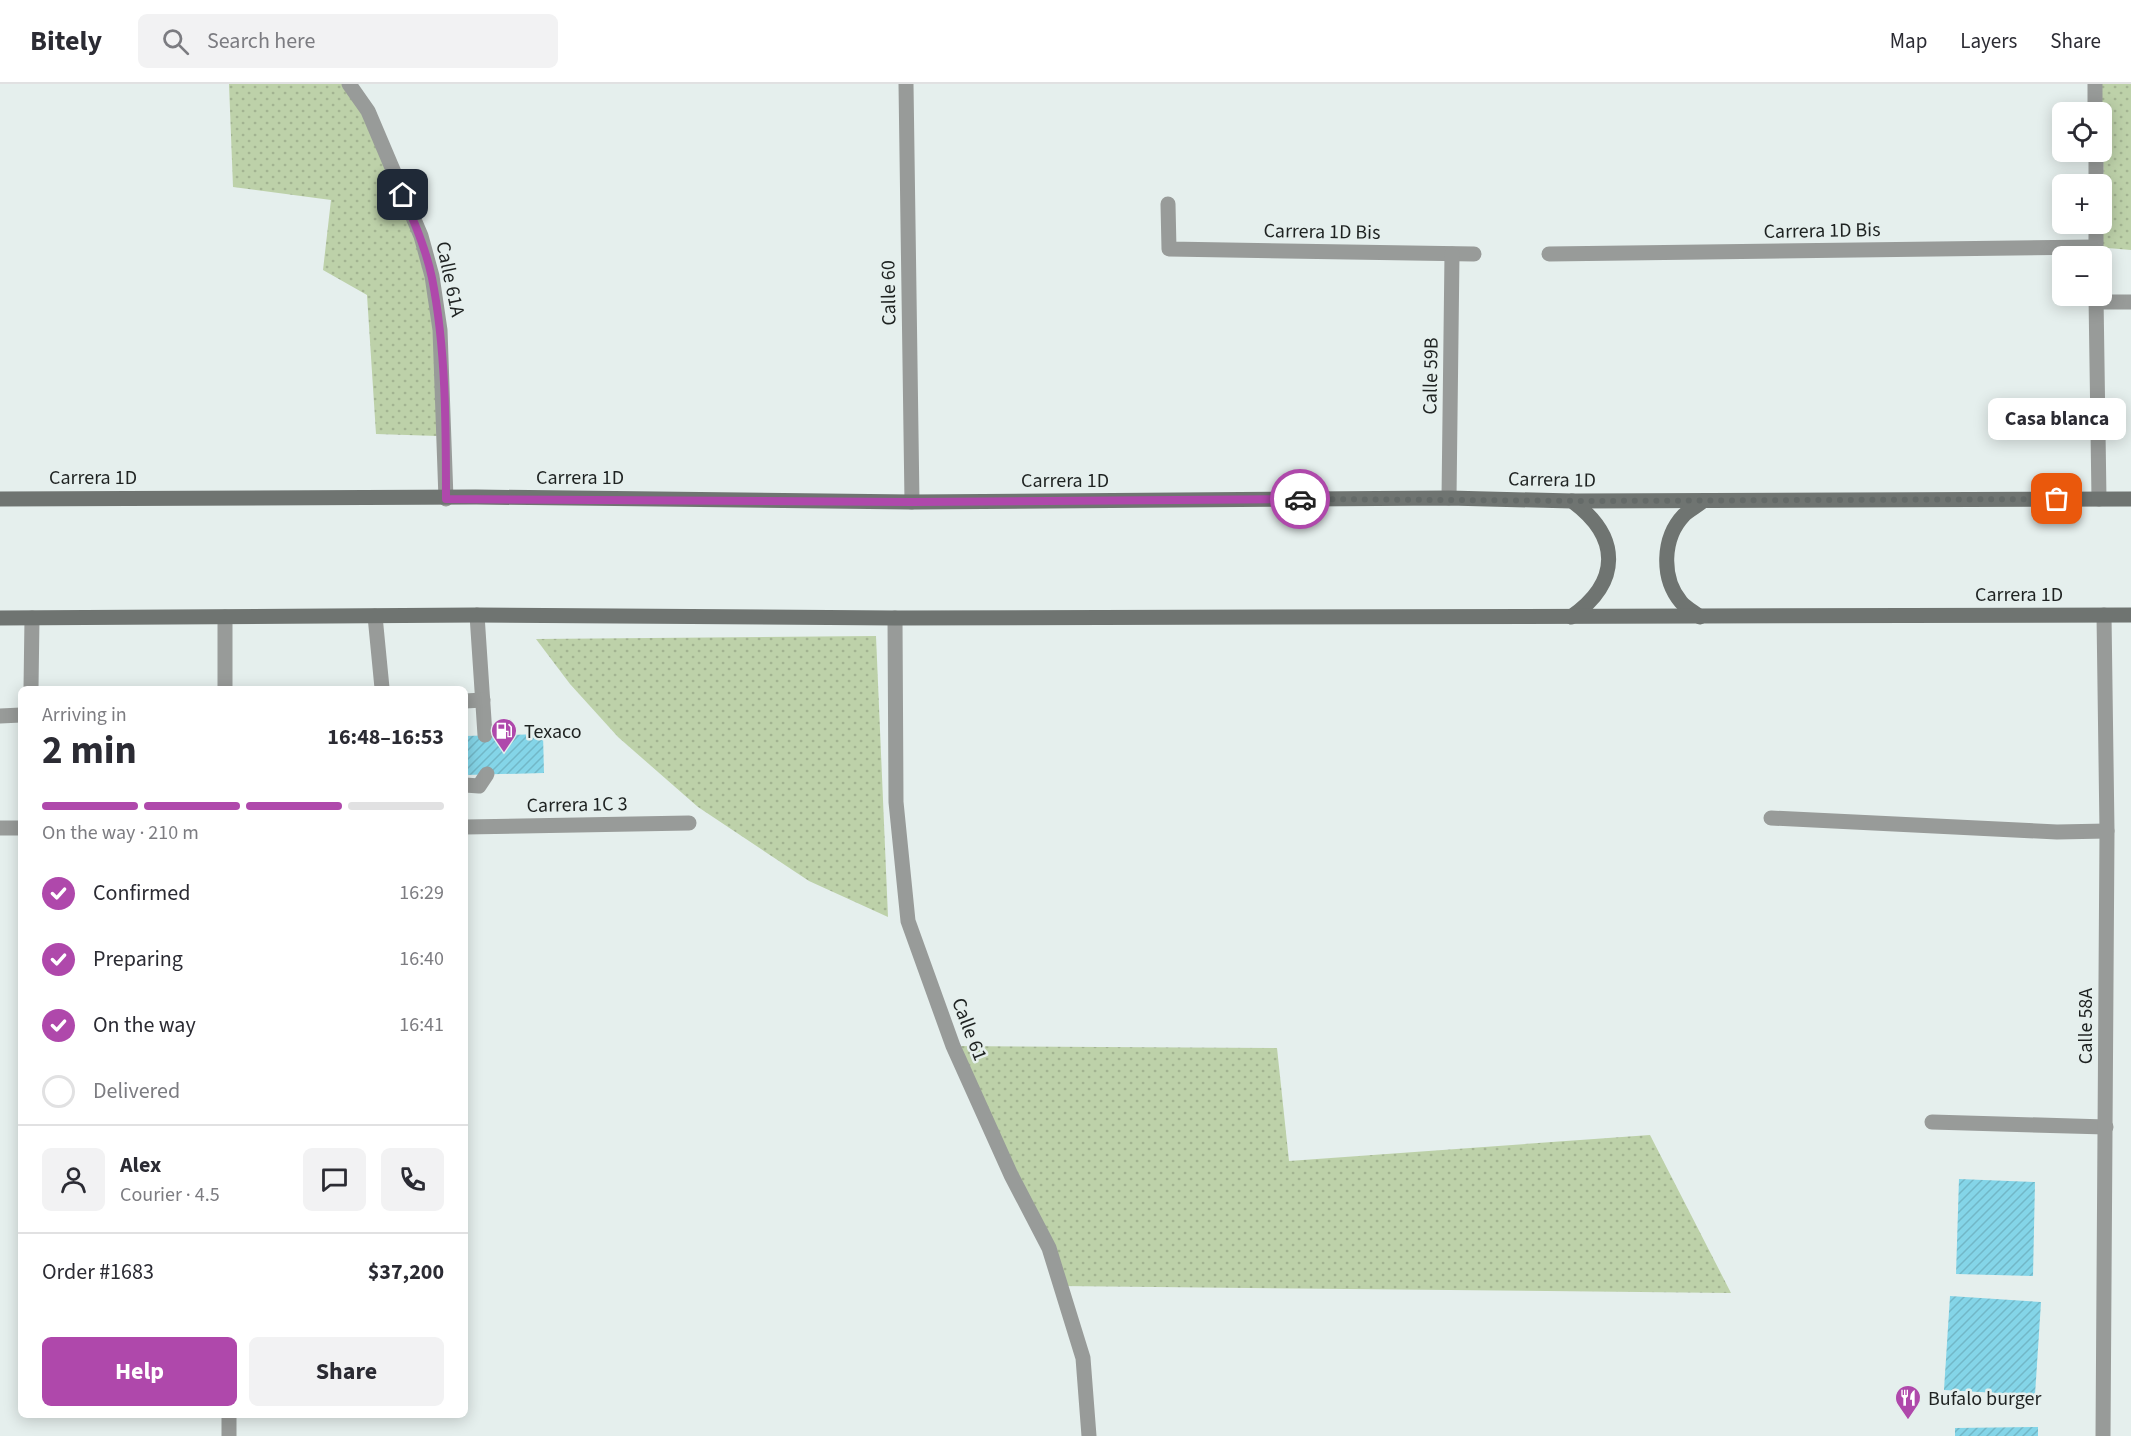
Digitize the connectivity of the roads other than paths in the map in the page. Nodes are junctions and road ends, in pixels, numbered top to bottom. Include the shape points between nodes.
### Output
1 (349, 84) edge
2 (906, 84) edge
3 (2095, 84) edge
4 (2095, 102) edge
5 (1168, 204) dead end
6 (2052, 252) edge
7 (1452, 254) junction
8 (1474, 254) dead end
9 (1549, 254) dead end
10 (2112, 300) edge
11 (2131, 302) edge
12 (2096, 306) edge
13 (1449, 498) junction
14 (0, 499) edge
15 (446, 499) junction
16 (2099, 499) junction
17 (2131, 499) edge
18 (1572, 501) junction
19 (1703, 501) junction
20 (912, 502) junction
21 (477, 615) junction
22 (2104, 615) junction
23 (2131, 615) edge
24 (375, 616) junction
25 (225, 617) junction
26 (1571, 617) junction
27 (1700, 617) junction
28 (0, 618) edge
29 (32, 618) junction
30 (895, 618) junction
31 (31, 686) edge
32 (225, 686) edge
33 (382, 686) edge
34 (468, 700) edge
35 (483, 700) junction
36 (18, 715) edge
37 (0, 716) edge
38 (485, 735) dead end
39 (487, 774) dead end
40 (468, 785) edge
41 (1771, 818) dead end
42 (689, 823) dead end
43 (468, 827) edge
44 (0, 828) edge
45 (18, 828) edge
46 (2107, 831) junction
47 (1932, 1122) dead end
48 (2106, 1127) junction
49 (229, 1418) edge
50 (229, 1436) edge
51 (1089, 1436) edge
52 (2103, 1436) edge

1 - 15 street, Calle 61A via 368,111 421,236 432,276 440,330
2 - 20 street, Calle 60
3 - 4 street
5 - 7 street, Carrera 1D Bis via 1169,249
6 - 9 street, Carrera 1D Bis
7 - 8 street, Carrera 1D Bis
7 - 13 street, Calle 59B
10 - 11 street
12 - 16 street
13 - 18 street, Carrera 1D
13 - 20 street, Carrera 1D
14 - 15 street, Carrera 1D
15 - 20 street, Carrera 1D
16 - 17 street, Carrera 1D
16 - 19 street, Carrera 1D
18 - 19 street, Carrera 1D
18 - 26 street via 1591,516 1604,536 1609,559 1600,590 1591,603
19 - 27 street via 1684,515 1671,535 1666,558 1670,581 1681,602
21 - 24 street, Carrera 1D
21 - 30 street, Carrera 1D
21 - 35 street
22 - 23 street, Carrera 1D
22 - 27 street, Carrera 1D
22 - 46 street, Calle 58A
24 - 25 street, Carrera 1D
24 - 33 street
25 - 29 street, Carrera 1D
25 - 32 street
26 - 27 street, Carrera 1D
26 - 30 street, Carrera 1D
28 - 29 street, Carrera 1D
29 - 31 street
30 - 51 street, Calle 61 via 896,802 908,921 953,1046 1049,1248 1083,1358
34 - 35 street
35 - 38 street
36 - 37 street
39 - 40 street via 479,786
41 - 46 street
42 - 43 street, Carrera 1C 3
44 - 45 street
46 - 48 street, Calle 58A
47 - 48 street
48 - 52 street, Calle 58A
49 - 50 street

